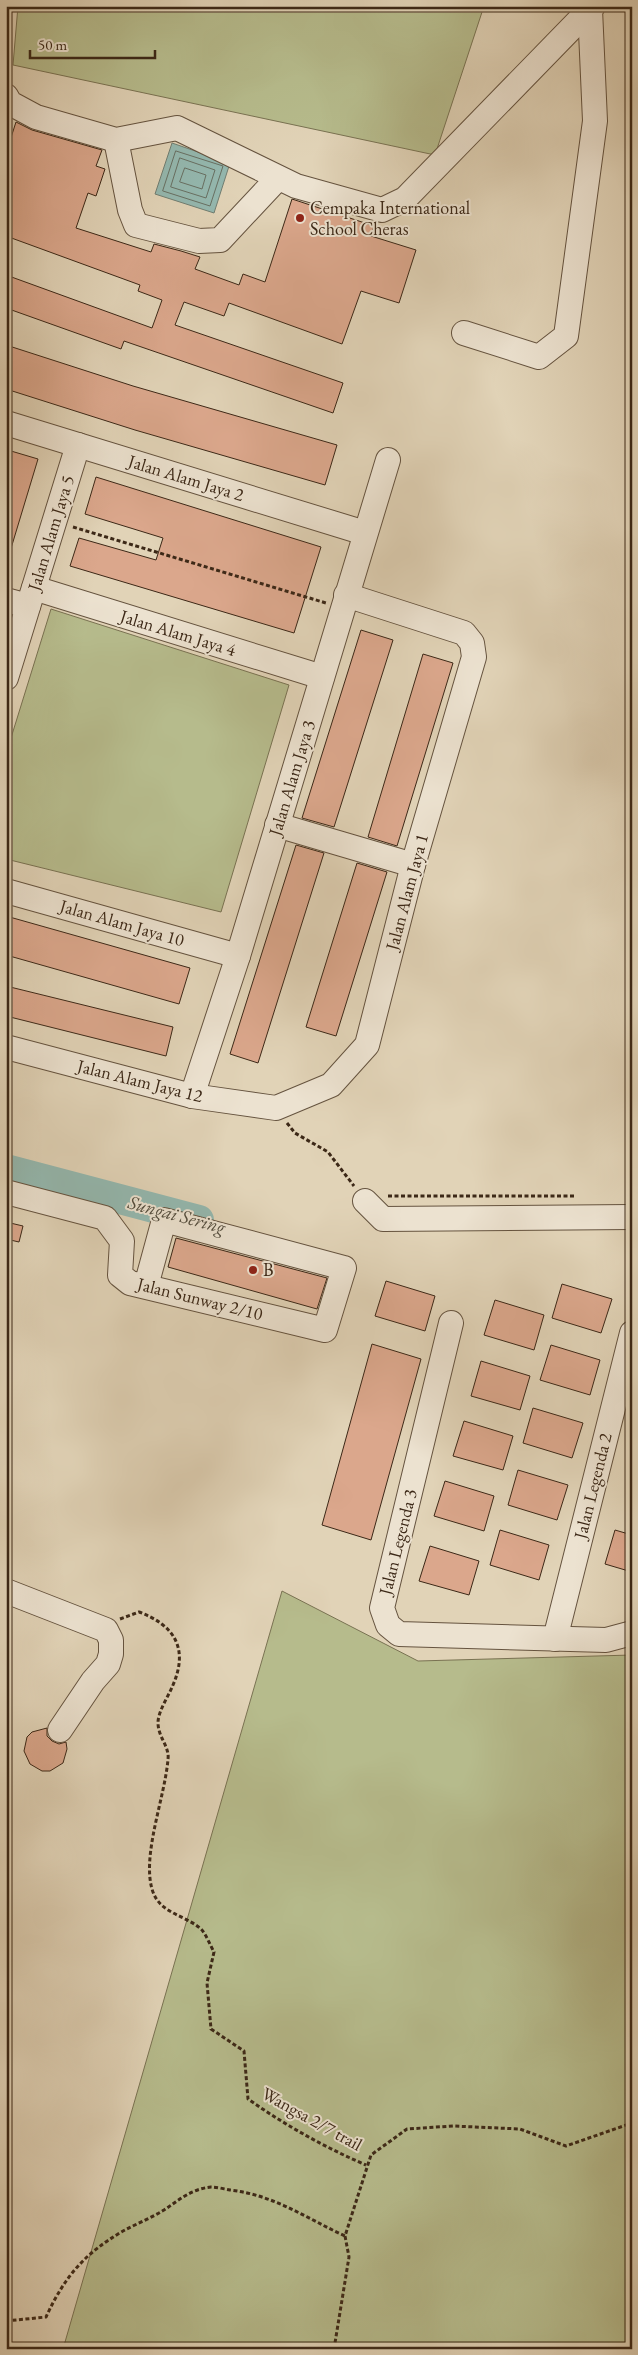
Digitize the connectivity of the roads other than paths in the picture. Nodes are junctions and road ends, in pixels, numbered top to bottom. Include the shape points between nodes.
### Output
1 (592, 8) edge
2 (7, 103) edge
3 (116, 140) junction
4 (278, 178) junction
5 (464, 333) dead end
6 (6, 423) edge
7 (78, 445) junction
8 (388, 460) dead end
9 (365, 533) junction
10 (23, 598) edge
11 (345, 602) junction
12 (322, 677) junction
13 (6, 678) edge
14 (277, 825) junction
15 (413, 865) junction
16 (6, 891) edge
17 (238, 956) junction
18 (6, 1047) edge
19 (192, 1096) junction
20 (276, 1108) joint
21 (6, 1192) edge
22 (365, 1200) road end
23 (632, 1217) edge
24 (146, 1286) junction
25 (451, 1323) dead end
26 (632, 1333) edge
27 (6, 1591) edge
28 (632, 1633) edge
29 (555, 1639) junction
30 (60, 1730) dead end

1 - 4 street via 405,199 382,210
1 - 5 street via 595,121 566,336 539,357
2 - 3 street via 36,117
3 - 4 street via 177,128
3 - 4 street via 136,225 199,242 220,240
6 - 7 street, Jalan Alam Jaya 2
7 - 9 street, Jalan Alam Jaya 2
7 - 10 street, Jalan Alam Jaya 5 via 54,521
8 - 9 street, Jalan Alam Jaya 3
9 - 11 street, Jalan Alam Jaya 3
10 - 12 street, Jalan Alam Jaya 4
10 - 13 street, Jalan Alam Jaya 5
11 - 12 street, Jalan Alam Jaya 3
11 - 15 street, Jalan Alam Jaya 1 via 464,633 472,644 474,657
12 - 14 street, Jalan Alam Jaya 3
14 - 15 street
14 - 17 street, Jalan Alam Jaya 3
15 - 20 street, Jalan Alam Jaya 1 via 367,1045 330,1084
16 - 17 street, Jalan Alam Jaya 10
17 - 19 street, Jalan Alam Jaya 3
18 - 19 street, Jalan Alam Jaya 12
19 - 20 street, Jalan Alam Jaya 12
21 - 24 street, Jalan Sunway 2/10 via 105,1218 122,1241 120,1274 130,1283
22 - 23 street via 383,1219
24 - 24 street, Jalan Sunway 2/10 via 325,1330 344,1268 164,1220
25 - 29 street, Jalan Legenda 3 via 382,1608 388,1625 399,1634
26 - 29 street, Jalan Legenda 2
27 - 30 street via 106,1630 111,1640 108,1664
28 - 29 street, Jalan Legenda 3 via 606,1640

